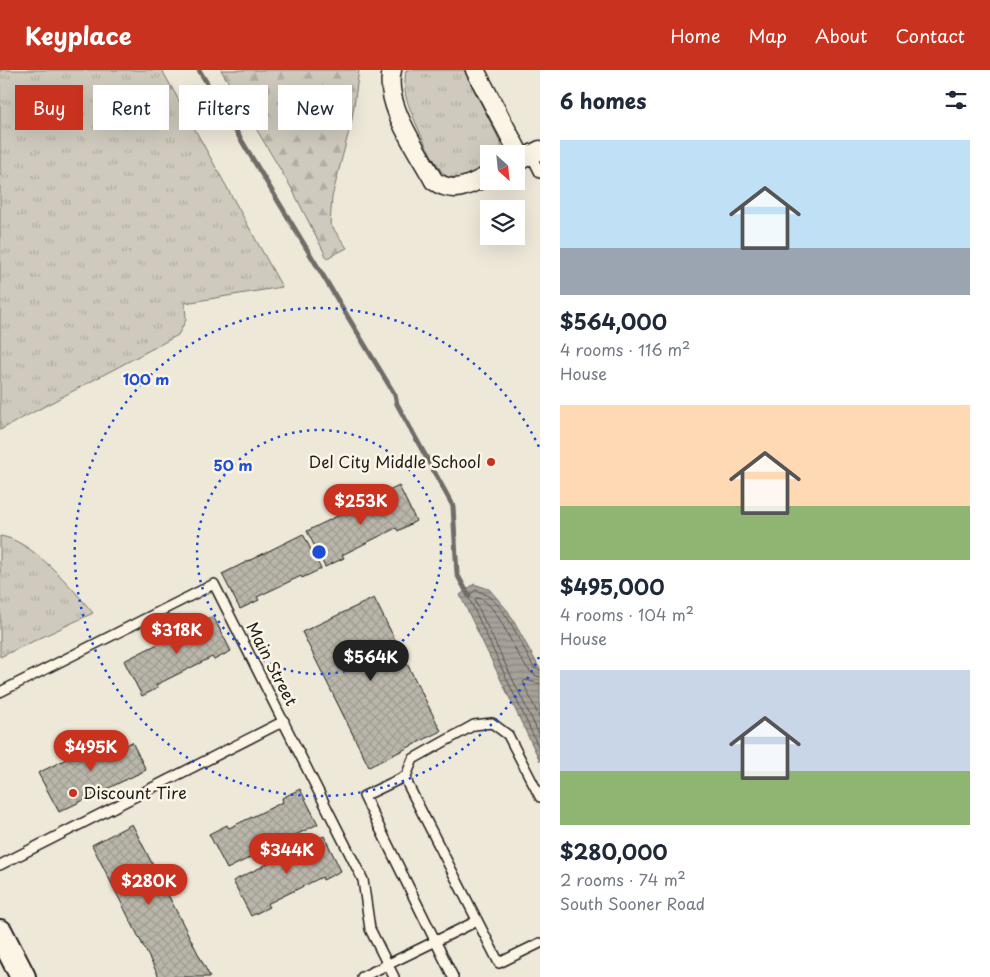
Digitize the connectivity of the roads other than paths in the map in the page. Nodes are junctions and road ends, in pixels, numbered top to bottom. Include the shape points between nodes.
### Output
1 (392, 70) edge
2 (476, 70) edge
3 (527, 157) edge
4 (540, 173) edge
5 (480, 179) edge
6 (0, 692) edge
7 (284, 721) junction
8 (406, 776) junction
9 (540, 796) edge
10 (0, 865) edge
11 (477, 921) junction
12 (0, 932) edge
13 (435, 941) junction
14 (540, 943) edge
15 (388, 964) junction
16 (23, 977) edge
17 (362, 977) edge
18 (394, 977) edge
19 (452, 977) edge

1 - 5 street via 393,104 434,181 445,188 463,187
2 - 3 street
3 - 4 lane
6 - 7 lane, Main Street via 214,584
7 - 10 lane
7 - 15 lane, Main Street via 363,880 370,929
8 - 9 lane via 413,760 474,725 492,722 508,735
8 - 11 lane
8 - 13 lane via 364,796
11 - 13 lane
11 - 14 lane via 499,963
12 - 16 main road
13 - 15 lane
13 - 19 lane
15 - 17 lane
15 - 18 lane, Main Street

